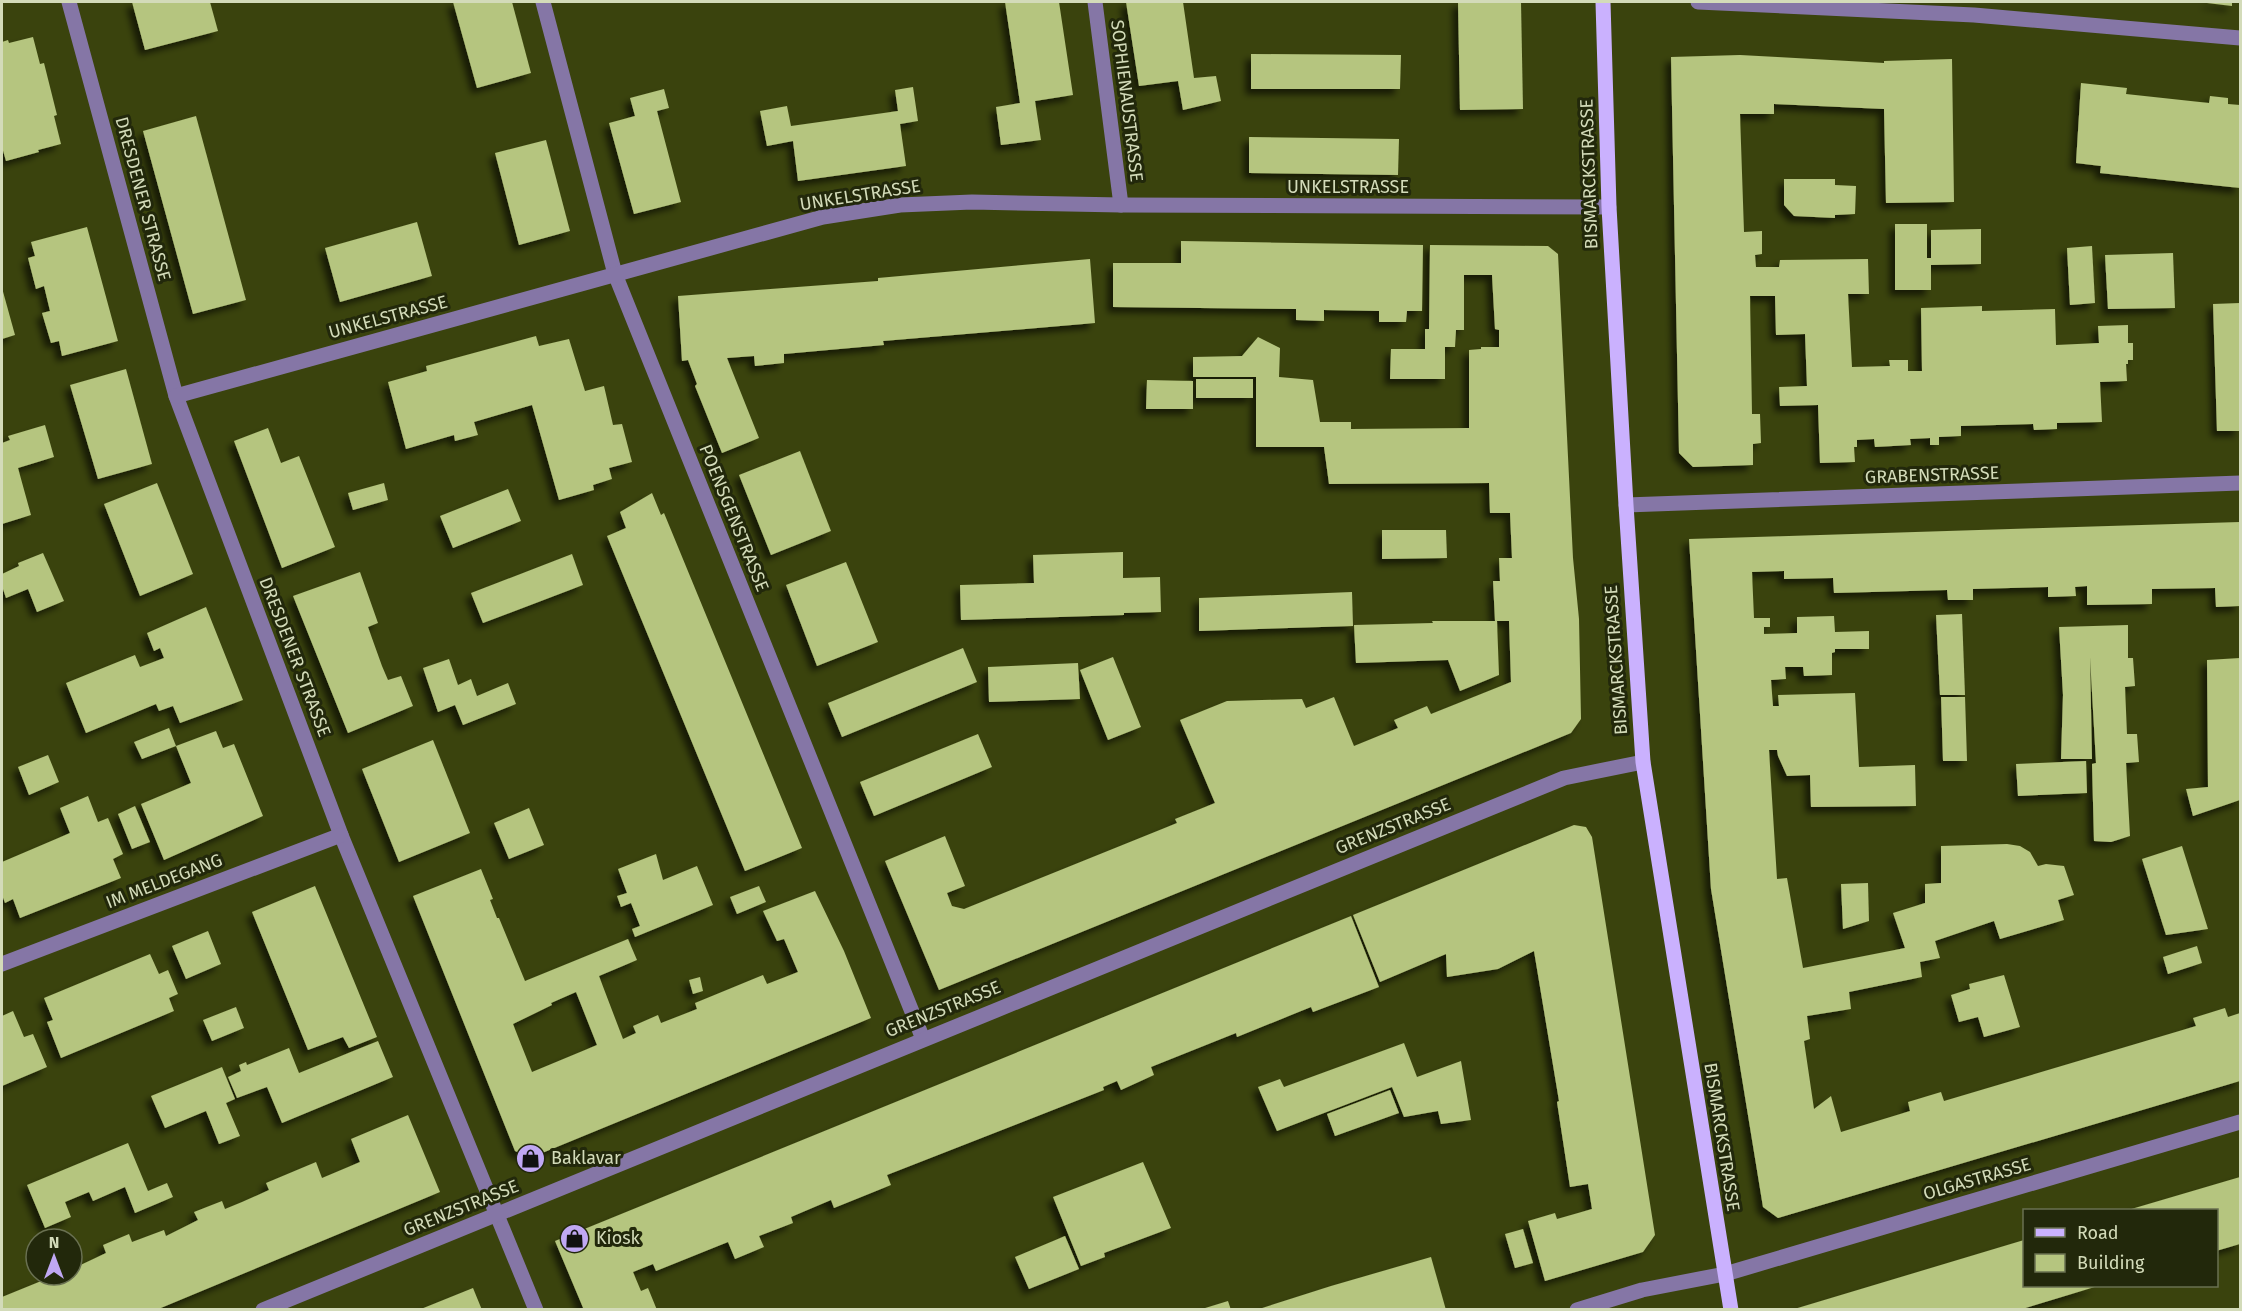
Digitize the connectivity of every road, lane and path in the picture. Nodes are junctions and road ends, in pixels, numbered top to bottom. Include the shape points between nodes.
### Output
1 (69, 2) edge
2 (543, 2) edge
3 (1095, 2) edge
4 (1603, 2) edge
5 (1698, 2) edge
6 (1975, 8) edge
7 (2241, 38) edge
8 (1121, 206) junction
9 (1609, 207) junction
10 (615, 274) junction
11 (176, 396) junction
12 (2241, 483) edge
13 (1626, 505) junction
14 (1643, 762) junction
15 (341, 835) junction
16 (2, 964) edge
17 (923, 1039) junction
18 (2241, 1122) edge
19 (498, 1215) junction
20 (1725, 1274) junction
21 (263, 1310) edge
22 (536, 1310) edge
23 (1577, 1310) edge
24 (1731, 1310) edge

1 - 11 street, DRESDENER STRASSE
2 - 10 street, POENSGENSTRASSE
3 - 8 street, SOPHIENAUSTRASSE
4 - 9 main road, BISMARCKSTRASSE
5 - 6 street
6 - 7 street
8 - 9 street, UNKELSTRASSE
8 - 10 street, UNKELSTRASSE via 972,202 900,205 823,217
9 - 13 main road, BISMARCKSTRASSE
10 - 11 street, UNKELSTRASSE
10 - 17 street, POENSGENSTRASSE
11 - 15 street, DRESDENER STRASSE
12 - 13 street, GRABENSTRASSE
13 - 14 main road, BISMARCKSTRASSE
14 - 17 street, GRENZSTRASSE via 1564,778
14 - 20 main road, BISMARCKSTRASSE
15 - 16 street, IM MELDEGANG
15 - 19 street, DRESDENER STRASSE
17 - 19 street, GRENZSTRASSE
18 - 20 street, OLGASTRASSE
19 - 21 street, GRENZSTRASSE
19 - 22 street, DRESDENER STRASSE
20 - 23 street, OLGASTRASSE via 1642,1290
20 - 24 main road, BISMARCKSTRASSE

